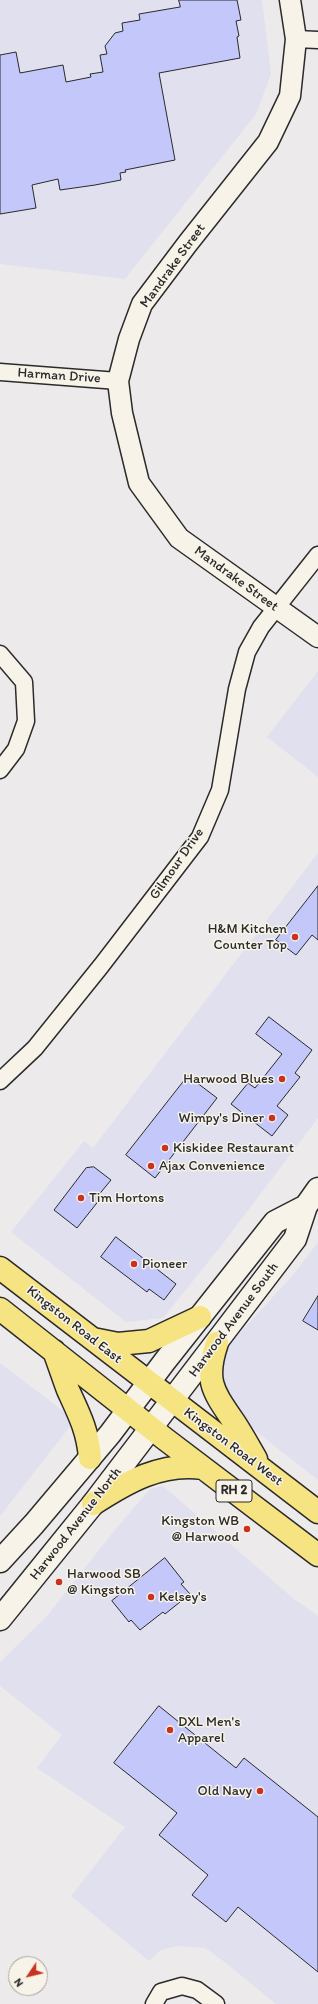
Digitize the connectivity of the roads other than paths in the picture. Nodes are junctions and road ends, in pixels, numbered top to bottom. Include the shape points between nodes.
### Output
1 (290, 0) edge
2 (296, 39) junction
3 (318, 40) edge
4 (0, 372) edge
5 (118, 381) junction
6 (318, 555) edge
7 (277, 608) junction
8 (318, 638) edge
9 (0, 654) edge
10 (0, 770) edge
11 (0, 1081) edge
12 (312, 1197) edge
13 (0, 1268) edge
14 (0, 1309) edge
15 (200, 1317) junction
16 (92, 1339) junction
17 (217, 1343) junction
18 (54, 1351) junction
19 (149, 1382) junction
20 (172, 1401) junction
21 (129, 1409) junction
22 (151, 1427) junction
23 (90, 1458) junction
24 (203, 1468) junction
25 (263, 1470) junction
26 (93, 1504) junction
27 (318, 1512) edge
28 (318, 1555) edge
29 (0, 1561) edge
30 (0, 1619) edge
31 (154, 2004) edge
32 (216, 2004) edge

1 - 2 street, Mandrake Street
2 - 3 street
2 - 5 street, Mandrake Street via 290,96 268,142 142,304
4 - 5 street, Harman Drive
5 - 7 street, Mandrake Street via 122,413 140,483 180,538
6 - 7 street, Gilmour Drive
7 - 8 street, Mandrake Street
7 - 11 street, Gilmour Drive via 261,627 247,652 237,689 220,790 200,837 35,1048
9 - 10 street via 24,682 26,721 16,748
12 - 15 main road, Harwood Avenue South via 275,1222
12 - 17 main road, Harwood Avenue South via 295,1239
13 - 16 main road, Kingston Road East / RH 2
14 - 18 main road, RH 2
15 - 16 main road via 149,1341 118,1344
15 - 19 main road, Harwood Avenue South
16 - 19 main road, Kingston Road East / RH 2
17 - 20 main road, Harwood Avenue South
17 - 25 main road via 211,1362 211,1380 215,1393
18 - 21 main road, RH 2
18 - 23 main road via 68,1389 81,1414 88,1437
19 - 20 main road, Kingston Road West / RH 2
19 - 21 main road, Harwood Avenue South
20 - 22 main road, Harwood Avenue South
20 - 25 main road, Kingston Road West / RH 2
21 - 22 main road, RH 2
21 - 23 main road, Harwood Avenue North
22 - 24 main road, RH 2
22 - 26 main road, Harwood Avenue North
23 - 29 main road, Harwood Avenue North
24 - 26 main road via 166,1468 150,1473 126,1483
24 - 28 main road, RH 2
25 - 27 main road, Kingston Road West / RH 2
26 - 30 main road, Harwood Avenue North
31 - 32 street via 161,1992 182,1986 197,1990

